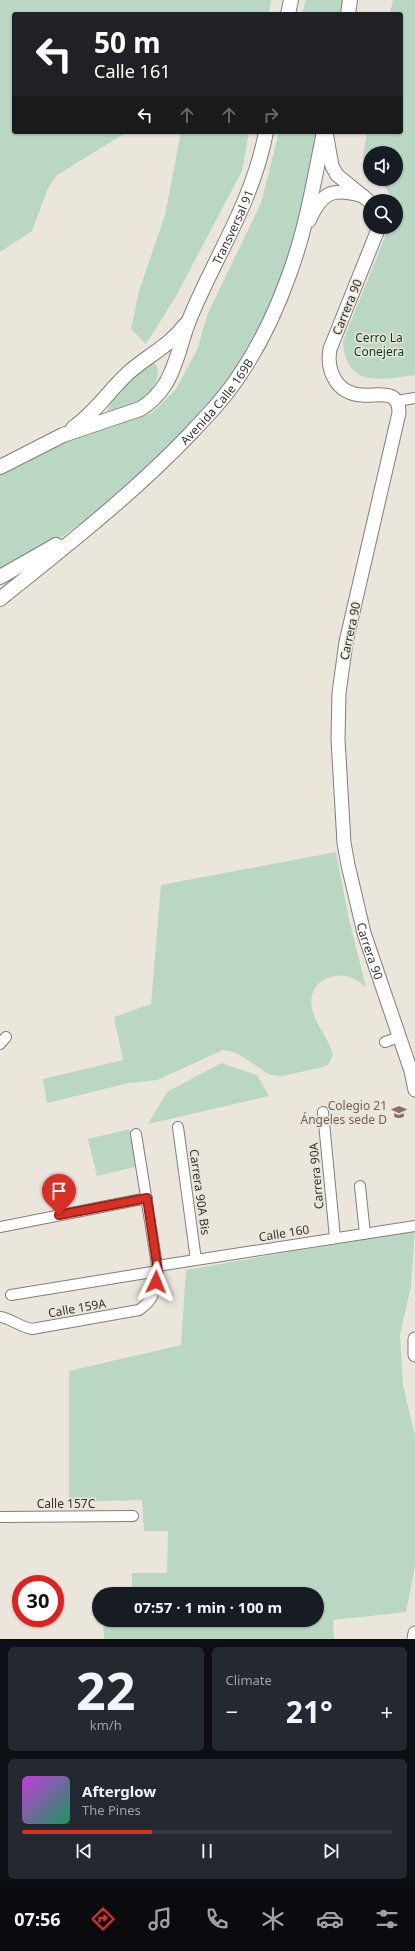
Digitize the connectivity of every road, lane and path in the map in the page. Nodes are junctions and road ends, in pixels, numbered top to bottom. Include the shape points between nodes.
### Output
1 (291, 0) edge
2 (350, 0) edge
3 (288, 12) edge
4 (348, 12) edge
5 (266, 134) edge
6 (325, 134) edge
7 (325, 134) edge
8 (363, 197) edge
9 (363, 198) edge
10 (376, 234) edge
11 (299, 245) junction
12 (190, 318) junction
13 (415, 398) edge
14 (396, 401) junction
15 (63, 435) junction
16 (0, 467) edge
17 (91, 526) junction
18 (0, 577) edge
19 (0, 599) edge
20 (400, 1037) junction
21 (385, 1042) dead end
22 (415, 1090) edge
23 (323, 1112) dead end
24 (178, 1127) dead end
25 (136, 1134) dead end
26 (360, 1186) dead end
27 (147, 1198) junction
28 (415, 1226) edge
29 (0, 1227) edge
30 (366, 1234) junction
31 (335, 1238) junction
32 (196, 1260) junction
33 (158, 1269) junction
34 (11, 1295) dead end
35 (0, 1317) edge
36 (415, 1339) edge
37 (415, 1355) edge
38 (132, 1516) dead end
39 (0, 1517) edge
40 (415, 1633) edge
41 (414, 1639) edge

1 - 3 main road
2 - 4 main road
5 - 12 main road, Transversal 91 via 256,174 242,210
6 - 8 street via 332,166 337,175
7 - 11 main road, Avenida Calle 169B
9 - 11 street via 340,191 326,196 316,206
10 - 14 street, Carrera 90 via 330,349 329,366 336,382 346,392 353,395 391,396
11 - 17 main road, Avenida Calle 169B via 289,276 256,349 237,380 171,454
12 - 15 main road via 174,338 126,375 95,409
12 - 15 main road via 172,372 151,402 130,414
13 - 14 street
14 - 20 street, Carrera 90 via 399,413 396,434 346,642 339,693 338,739 344,843 348,865 364,933
15 - 16 main road
17 - 18 main road
17 - 19 main road, Avenida Calle 169B
20 - 21 street
20 - 22 street, Carrera 90
23 - 31 street, Carrera 90A
24 - 32 street, Carrera 90A Bis
25 - 27 street
26 - 30 street
27 - 29 street
27 - 33 street
28 - 30 street, Calle 160
30 - 31 street, Calle 160
31 - 32 street, Calle 160
32 - 33 street, Calle 160
33 - 34 street, Calle 160
33 - 35 street, Calle 159A via 154,1294 150,1302 138,1310 32,1329
36 - 37 street
38 - 39 street, Calle 157C
40 - 41 street

